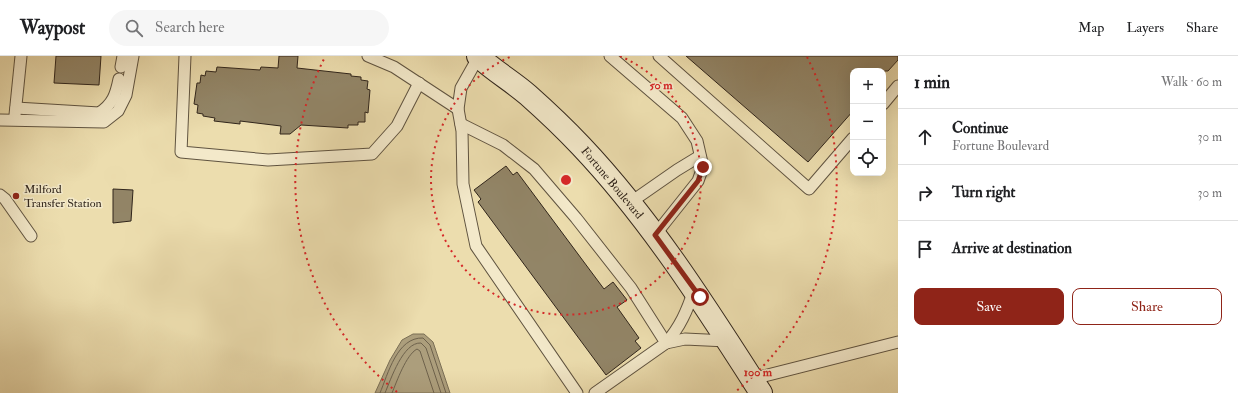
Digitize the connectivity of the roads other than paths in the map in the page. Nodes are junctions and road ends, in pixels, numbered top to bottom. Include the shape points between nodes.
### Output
1 (21, 56) edge
2 (123, 56) edge
3 (133, 56) edge
4 (185, 56) edge
5 (368, 56) edge
6 (610, 56) edge
7 (660, 56) edge
8 (483, 58) edge
9 (121, 67) dead end
10 (119, 79) dead end
11 (419, 83) junction
12 (898, 86) edge
13 (886, 100) edge
14 (16, 108) junction
15 (458, 109) junction
16 (0, 120) edge
17 (15, 121) junction
18 (461, 124) junction
19 (851, 140) edge
20 (700, 156) junction
21 (0, 196) edge
22 (631, 202) junction
23 (655, 235) junction
24 (31, 236) dead end
25 (694, 290) junction
26 (727, 340) junction
27 (898, 342) edge
28 (666, 344) junction
29 (756, 386) edge
30 (577, 393) edge
31 (595, 393) edge

1 - 14 lane
2 - 9 lane
3 - 17 lane via 126,95 118,111 104,122
4 - 11 lane via 181,152 268,160 372,154 397,126
5 - 11 lane via 394,67
6 - 20 lane via 682,118 697,141
7 - 19 lane via 809,189
8 - 15 lane via 461,88
8 - 22 main road, Fortune Boulevard via 528,94 581,145
10 - 14 lane via 114,98 108,107 99,113
11 - 15 lane
12 - 13 lane
14 - 17 lane
15 - 18 lane
16 - 17 lane
18 - 28 lane via 503,144 534,169 631,288
18 - 30 lane via 463,184 476,246
20 - 22 lane
20 - 23 lane via 703,167 698,181
21 - 24 lane via 5,199
22 - 23 main road, Fortune Boulevard
23 - 25 main road, Fortune Boulevard
25 - 26 main road, Fortune Boulevard
25 - 28 lane via 678,330
26 - 28 lane via 685,339
26 - 29 main road, Fortune Boulevard
27 - 29 lane
28 - 31 lane

